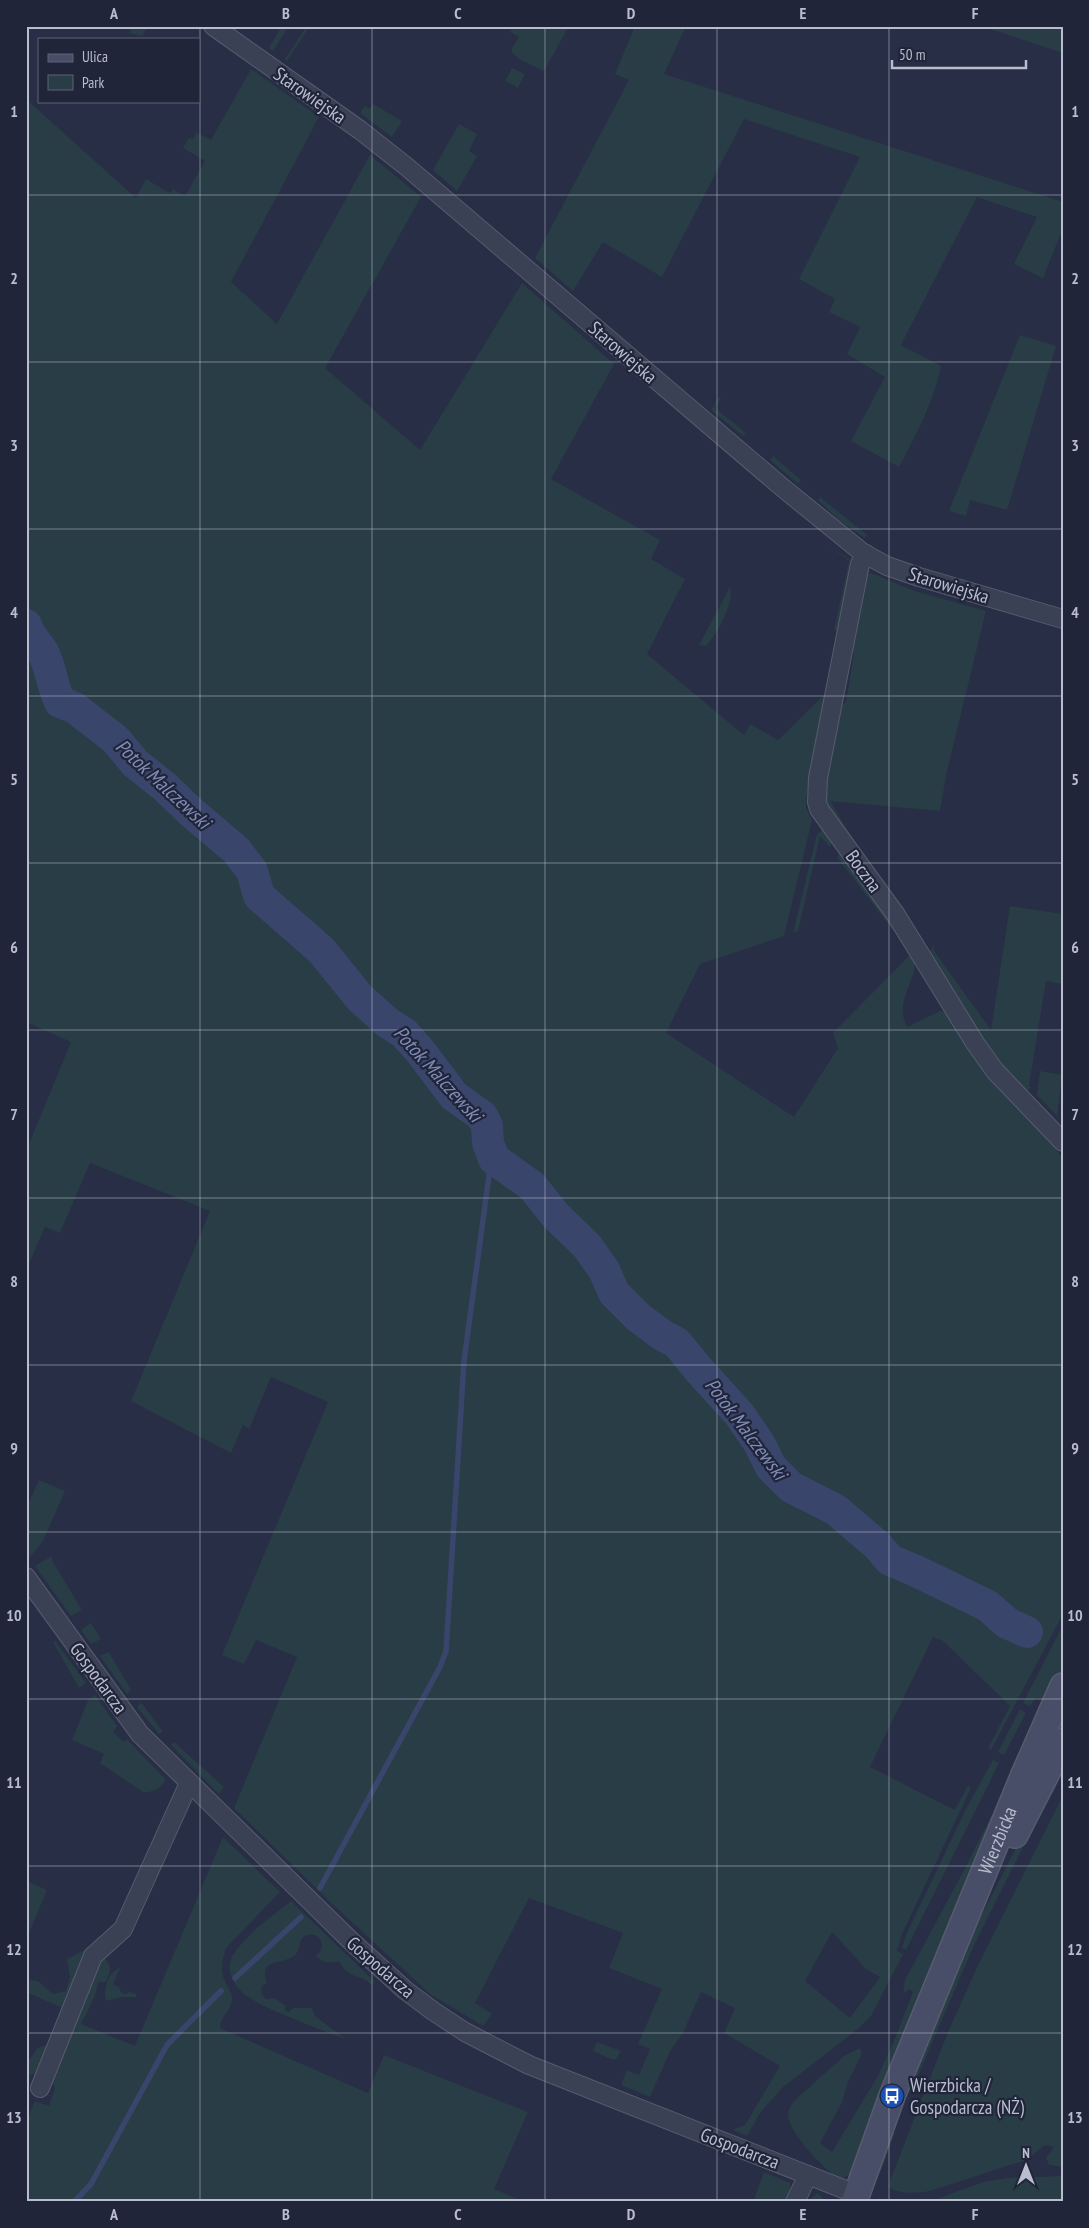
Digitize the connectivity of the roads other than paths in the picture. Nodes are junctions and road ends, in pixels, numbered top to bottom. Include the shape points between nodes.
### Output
1 (213, 26) edge
2 (866, 554) junction
3 (1063, 619) edge
4 (1063, 1142) edge
5 (26, 1577) edge
6 (1063, 1686) edge
7 (1063, 1741) edge
8 (189, 1783) junction
9 (934, 1995) junction
10 (40, 2088) dead end
11 (808, 2175) junction
12 (855, 2198) edge
13 (795, 2202) edge

1 - 2 street, Starowiejska via 407,167 783,488
2 - 3 street, Starowiejska via 887,566 920,577
2 - 4 street, Boczna via 860,564 818,778 819,809 896,915 990,1064
5 - 8 street, Gospodarcza via 140,1734
6 - 9 street, Wierzbicka
7 - 9 street, Wierzbicka
8 - 10 street via 123,1929 93,1956
8 - 11 street, Gospodarcza via 376,1965 405,1990 465,2032 529,2065
9 - 12 street, Wierzbicka via 892,2096
11 - 12 street, Gospodarcza
11 - 13 street

